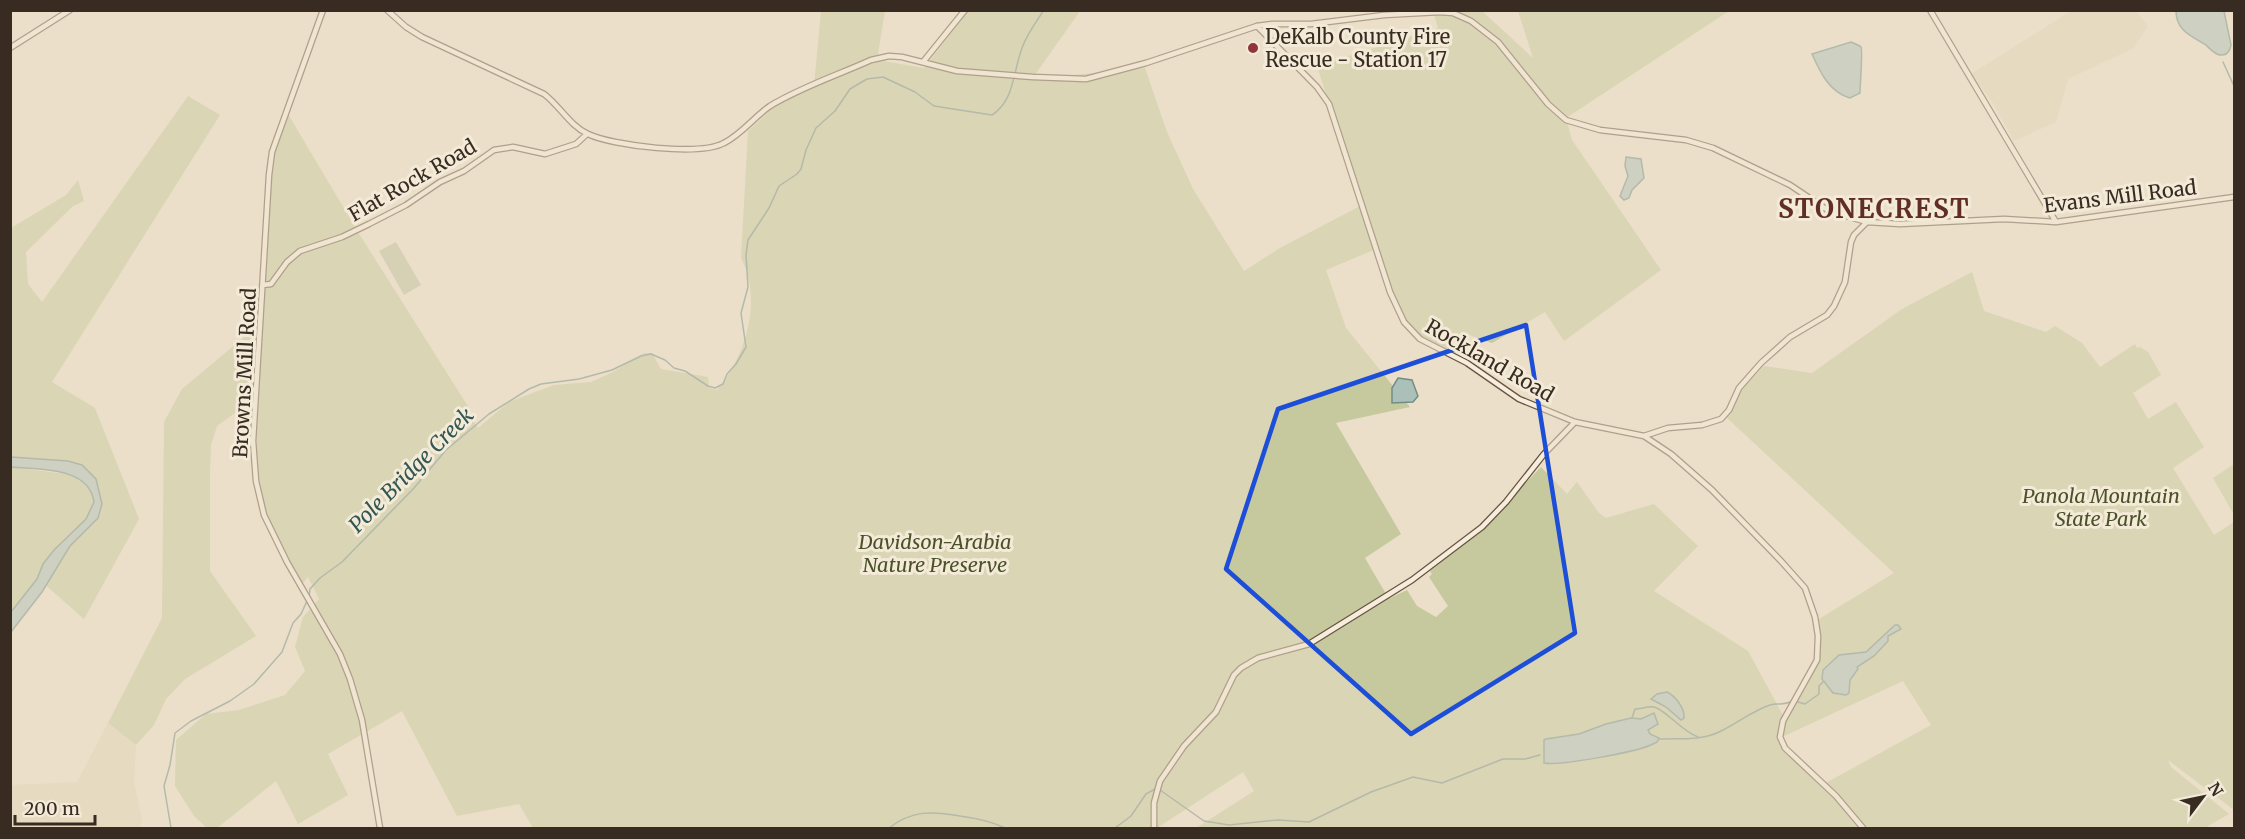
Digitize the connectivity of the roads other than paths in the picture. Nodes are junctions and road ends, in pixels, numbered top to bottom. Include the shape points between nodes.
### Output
1 (70, 10) edge
2 (323, 10) edge
3 (387, 10) edge
4 (965, 10) edge
5 (1930, 10) edge
6 (1257, 26) junction
7 (10, 48) edge
8 (923, 62) junction
9 (587, 134) junction
10 (2235, 197) edge
11 (1867, 222) junction
12 (2056, 222) junction
13 (263, 285) junction
14 (1575, 422) junction
15 (1644, 436) junction
16 (380, 828) edge
17 (1154, 828) edge
18 (1863, 828) edge

1 - 7 main road
2 - 13 main road, Browns Mill Road via 272,152
3 - 9 main road, Evans Mill Road via 422,37 544,94
4 - 8 main road
5 - 12 main road
6 - 8 main road, Evans Mill Road via 1146,63 1073,79 957,70
6 - 11 main road, Evans Mill Road via 1452,13 1471,21 1498,42 1548,104 1566,120 1600,130 1686,140 1713,148 1790,185 1829,210
6 - 14 main road, Rockland Road via 1329,104 1389,292 1412,332 1520,399
8 - 9 main road, Evans Mill Road via 889,56 871,60 768,107 736,136 716,147 684,150
9 - 13 main road, Flat Rock Road via 576,144 544,154 513,147 494,150 406,205 342,237 300,251 271,284
10 - 12 main road, Evans Mill Road
11 - 12 main road, Evans Mill Road
11 - 15 main road via 1851,242 1845,282 1834,306 1761,363 1739,388 1721,419
13 - 16 main road, Browns Mill Road via 253,441 256,481 264,515 340,654 353,689
14 - 15 main road, Rockland Road
14 - 17 main road via 1482,527 1412,580 1305,646 1258,658 1241,668 1216,712 1184,746 1160,781 1154,803
15 - 18 main road, Rockland Road via 1671,454 1730,507 1805,588 1817,624 1817,660 1783,721 1780,736 1785,748 1836,796

